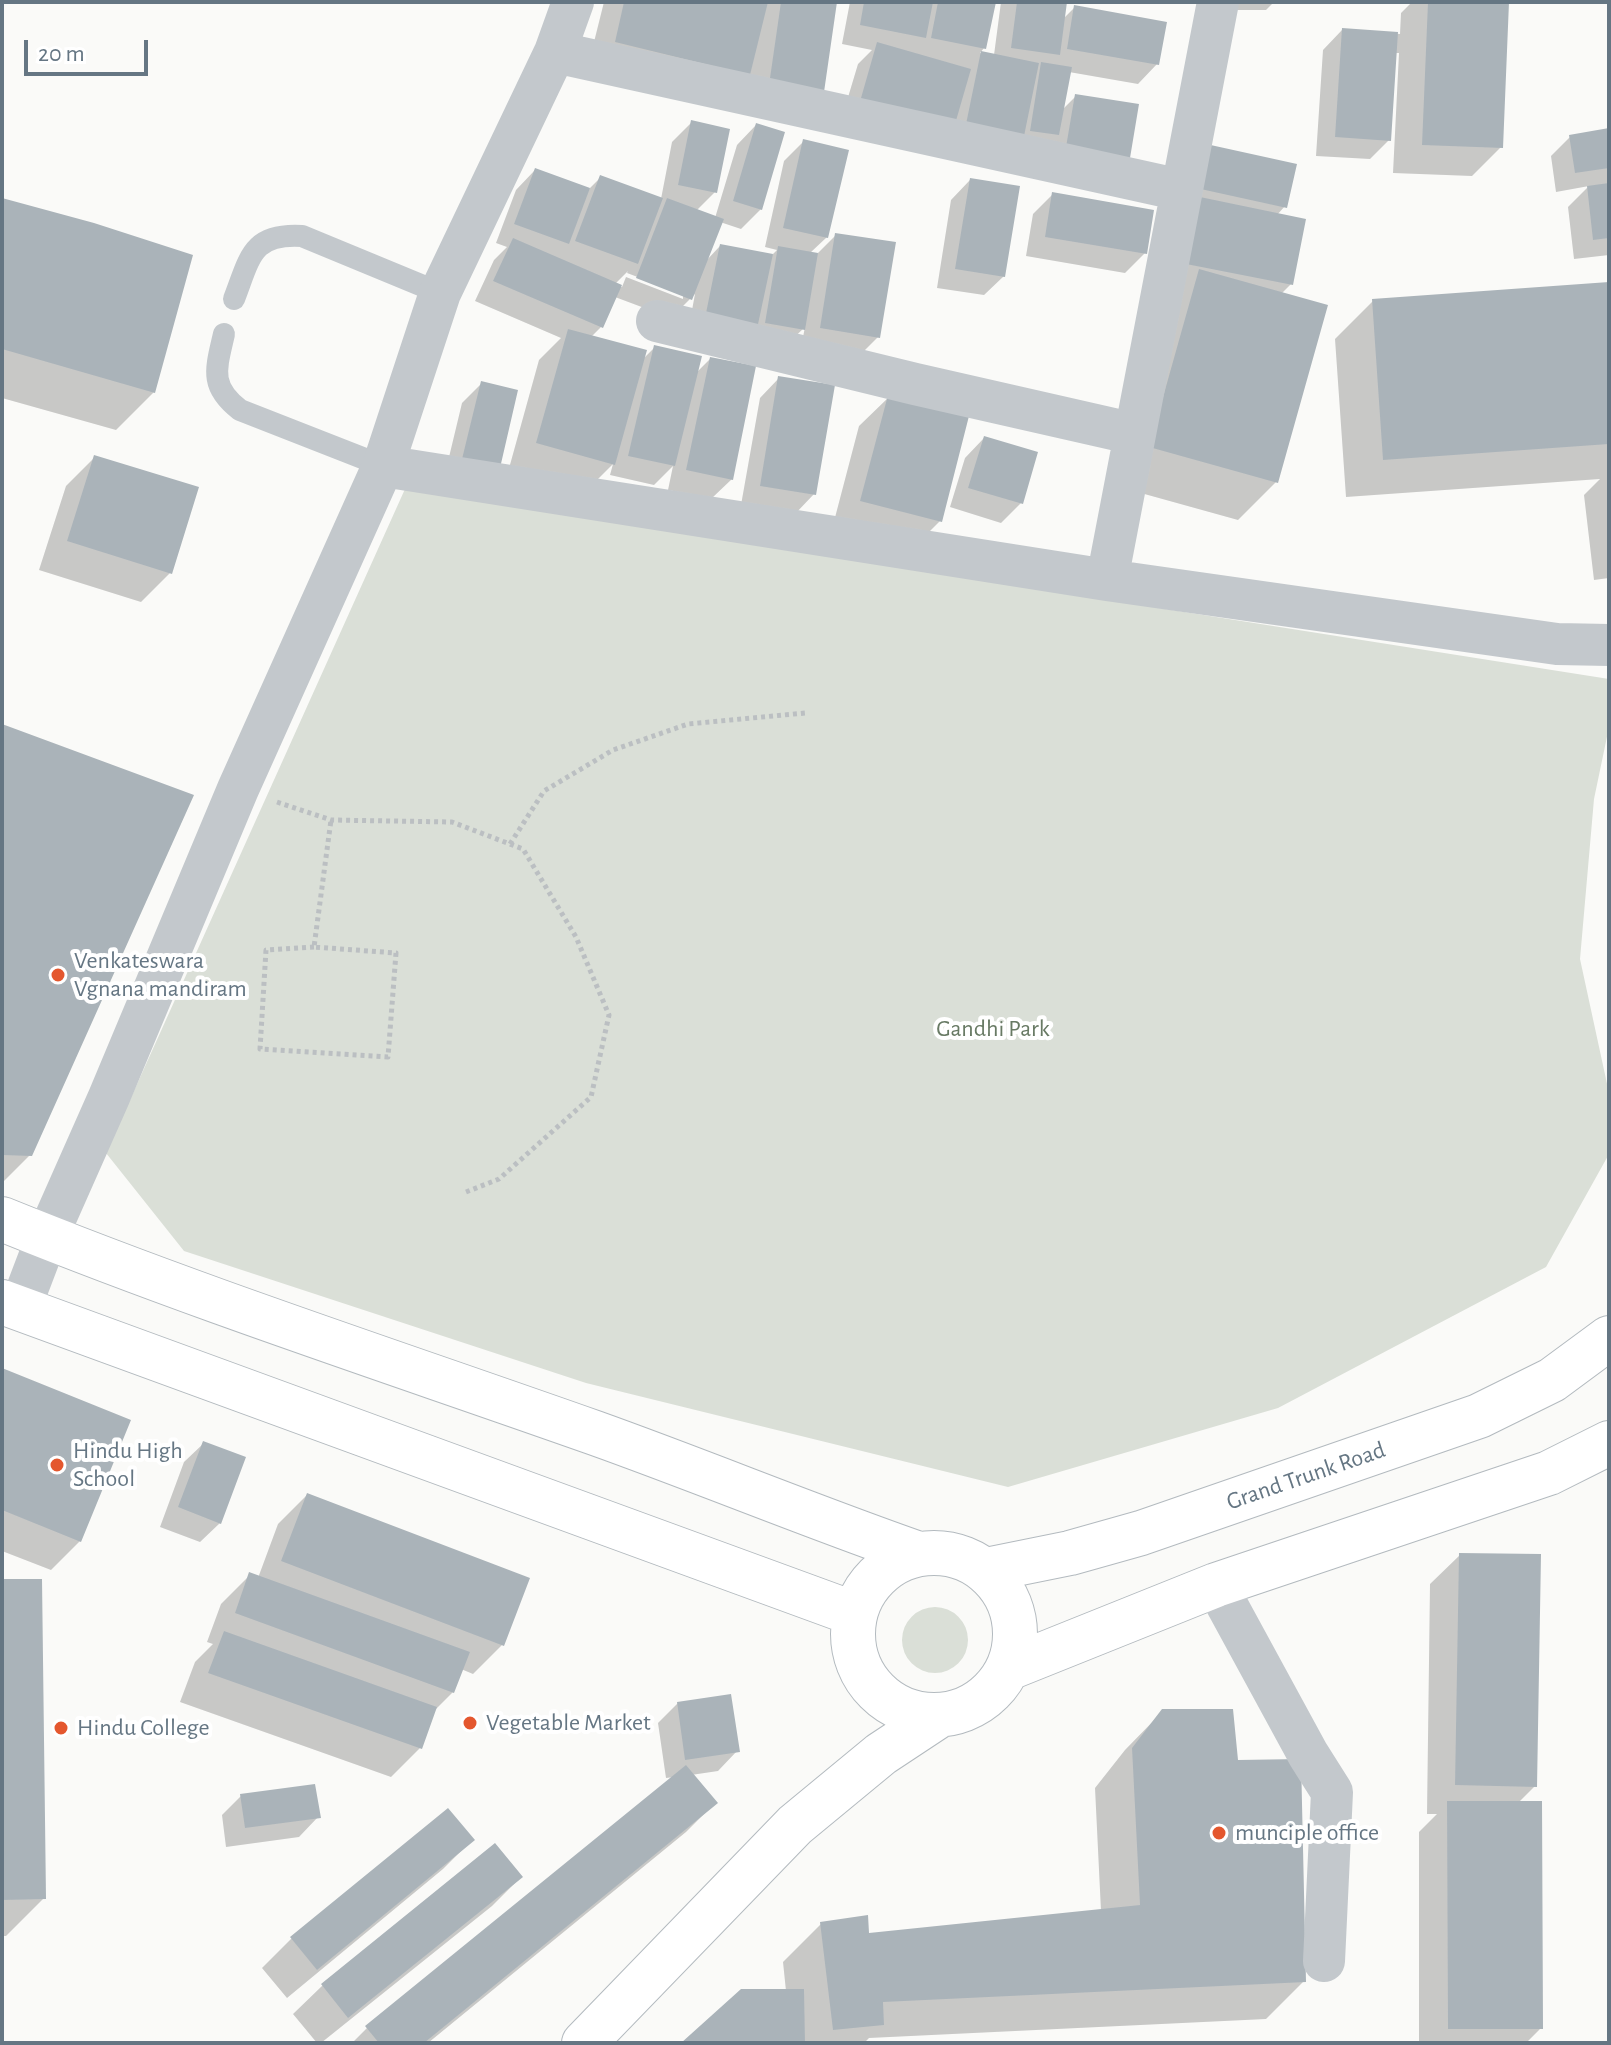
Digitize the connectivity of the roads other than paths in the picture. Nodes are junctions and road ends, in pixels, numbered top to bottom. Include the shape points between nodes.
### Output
1 (573, 2) edge
2 (1218, 2) edge
3 (555, 52) junction
4 (1181, 190) junction
5 (440, 293) junction
6 (234, 299) dead end
7 (657, 321) dead end
8 (224, 334) dead end
9 (1135, 434) junction
10 (383, 466) junction
11 (1107, 580) junction
12 (1609, 645) edge
13 (2, 1219) edge
14 (47, 1237) junction
15 (11, 1305) edge
16 (1609, 1338) edge
17 (1609, 1443) edge
18 (919, 1554) junction
19 (986, 1570) junction
20 (1216, 1585) junction
21 (855, 1614) junction
22 (1009, 1668) junction
23 (922, 1712) junction
24 (1324, 1961) dead end
25 (557, 2043) edge
26 (584, 2043) edge

1 - 3 street
2 - 4 street
3 - 4 street
3 - 5 street
4 - 9 street
5 - 6 lane via 302,236 280,235 263,241 250,256
5 - 10 street
7 - 9 street
8 - 10 lane via 217,367 225,399 240,410
9 - 11 street
10 - 11 street
10 - 14 street
11 - 12 street via 1557,644
13 - 14 main road
14 - 15 street
14 - 18 main road
15 - 21 main road
16 - 19 main road, Grand Trunk Road via 1552,1380 1479,1416 1141,1533
17 - 20 main road via 1549,1473
18 - 19 main road via 951,1554
18 - 21 main road via 893,1564 869,1585
19 - 22 main road via 1009,1598 1017,1635
20 - 22 main road
20 - 24 street via 1332,1792
21 - 23 main road via 854,1646 861,1671 880,1695
22 - 23 main road via 992,1692 967,1709
23 - 25 main road via 788,1804
23 - 26 main road via 881,1754 795,1825

